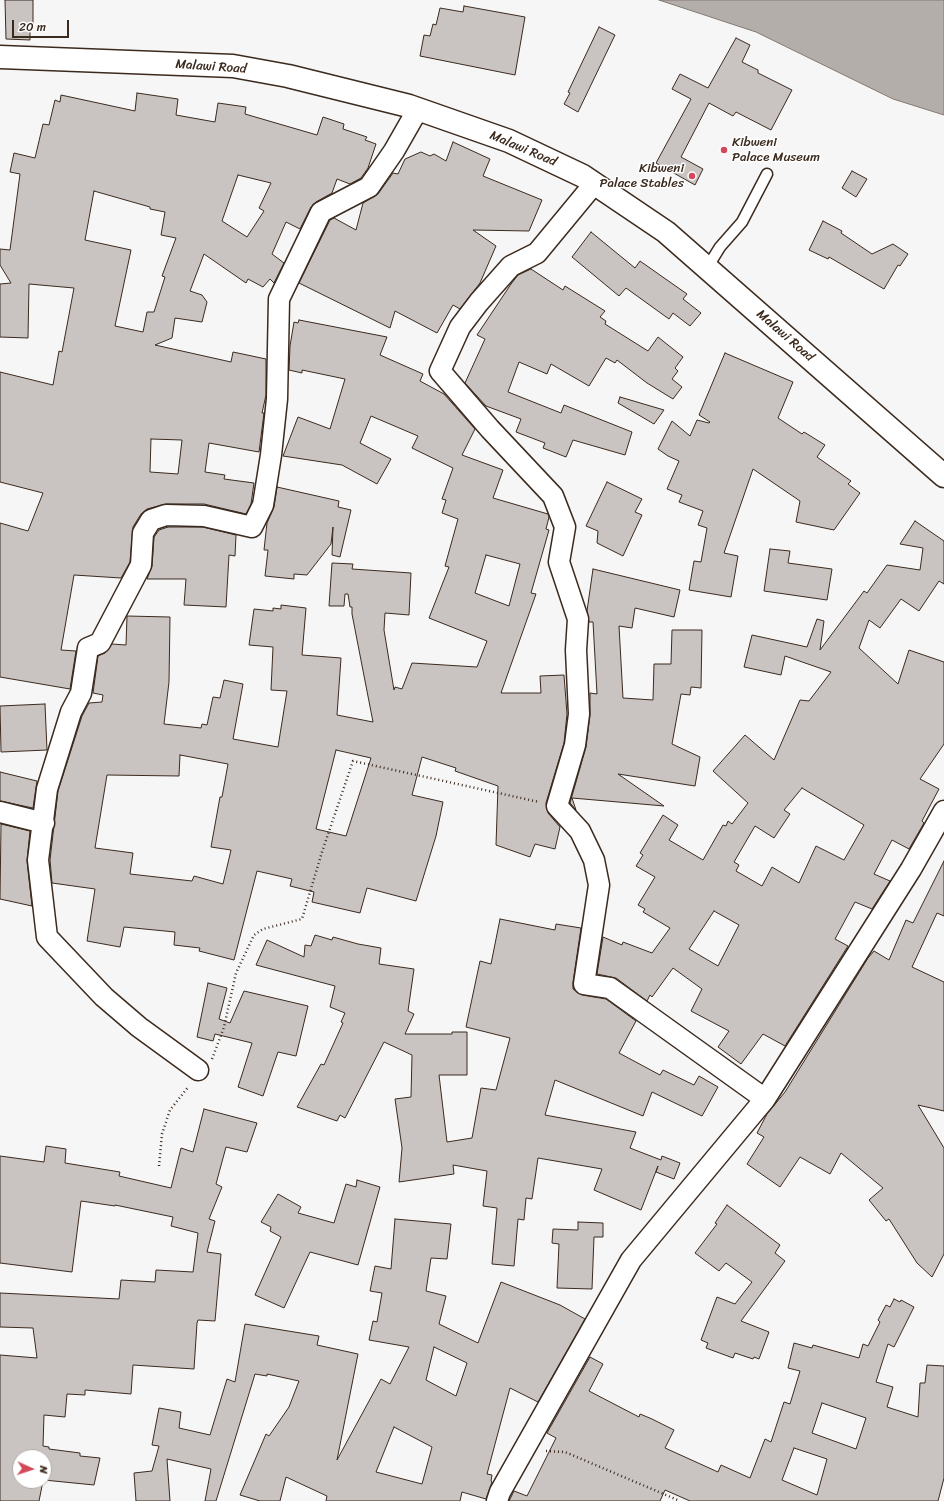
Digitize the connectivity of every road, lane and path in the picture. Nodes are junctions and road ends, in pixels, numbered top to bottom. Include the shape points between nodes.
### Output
1 (0, 57) edge
2 (418, 109) junction
3 (768, 174) dead end
4 (594, 184) junction
5 (707, 268) junction
6 (944, 476) edge
7 (557, 806) junction
8 (944, 811) edge
9 (0, 812) edge
10 (44, 823) junction
11 (198, 1070) junction
12 (765, 1098) junction
13 (159, 1166) dead end
14 (524, 1451) junction
15 (498, 1501) edge
16 (680, 1501) edge

1 - 2 main road, Malawi Road via 233,66 288,76
2 - 4 main road, Malawi Road via 508,141 583,176
2 - 10 street via 369,187 321,212 279,299 277,399 263,505 252,527 204,516 166,515 151,520 143,533 141,565 100,643 88,648 81,693 71,712 47,789
3 - 5 lane via 742,222 720,247
4 - 5 main road, Malawi Road via 666,232
4 - 7 street via 537,253 511,266 479,302 460,327 440,371 553,496 565,527 559,562 578,619 576,650 579,714 575,745
5 - 6 main road, Malawi Road
7 - 11 path via 353,761 302,919 263,929 254,936 236,973 224,1027 214,1057
7 - 12 street via 580,831 594,860 599,885 584,984 610,988
8 - 12 street via 911,869
9 - 10 street
10 - 11 street via 38,860 47,937 104,997 139,1027
11 - 13 path via 186,1091 170,1110 162,1134
12 - 14 street via 631,1260
14 - 15 street via 500,1492
14 - 16 path via 565,1452

